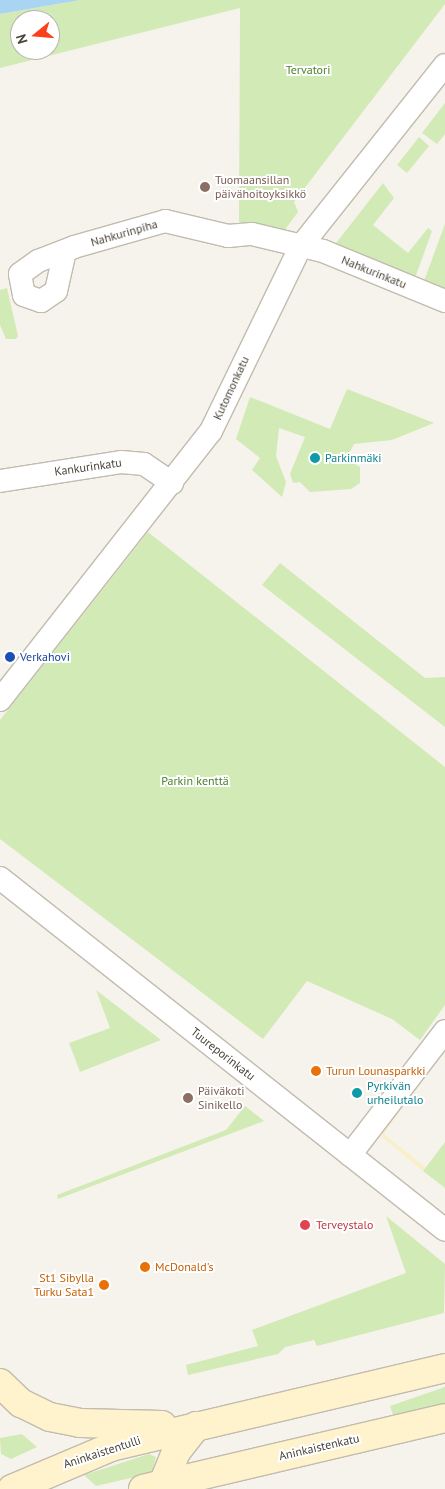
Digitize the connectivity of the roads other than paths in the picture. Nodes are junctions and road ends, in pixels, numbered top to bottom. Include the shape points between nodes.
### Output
1 (445, 65) edge
2 (301, 246) junction
3 (65, 251) dead end
4 (445, 301) edge
5 (0, 481) edge
6 (172, 482) junction
7 (0, 700) edge
8 (0, 878) edge
9 (445, 1031) edge
10 (350, 1155) junction
11 (445, 1230) edge
12 (445, 1368) edge
13 (0, 1383) edge
14 (445, 1418) edge
15 (196, 1426) junction
16 (191, 1483) edge
17 (155, 1488) edge
18 (12, 1489) edge

1 - 2 street, Kutomonkatu
2 - 3 street, Nahkurinpiha via 252,234 228,236 165,221
2 - 4 street, Nahkurinkatu
2 - 6 street, Kutomonkatu via 211,431
5 - 6 street, Kankurinkatu via 120,462 144,464
6 - 7 street, Kutomonkatu
8 - 10 street, Tuureporinkatu
9 - 10 street
10 - 11 street, Tuureporinkatu
12 - 15 main road
13 - 15 main road via 31,1409 63,1421
14 - 16 main road, Aninkaistenkatu
15 - 17 main road
15 - 18 main road, Aninkaistentulli via 96,1452
16 - 17 main road

